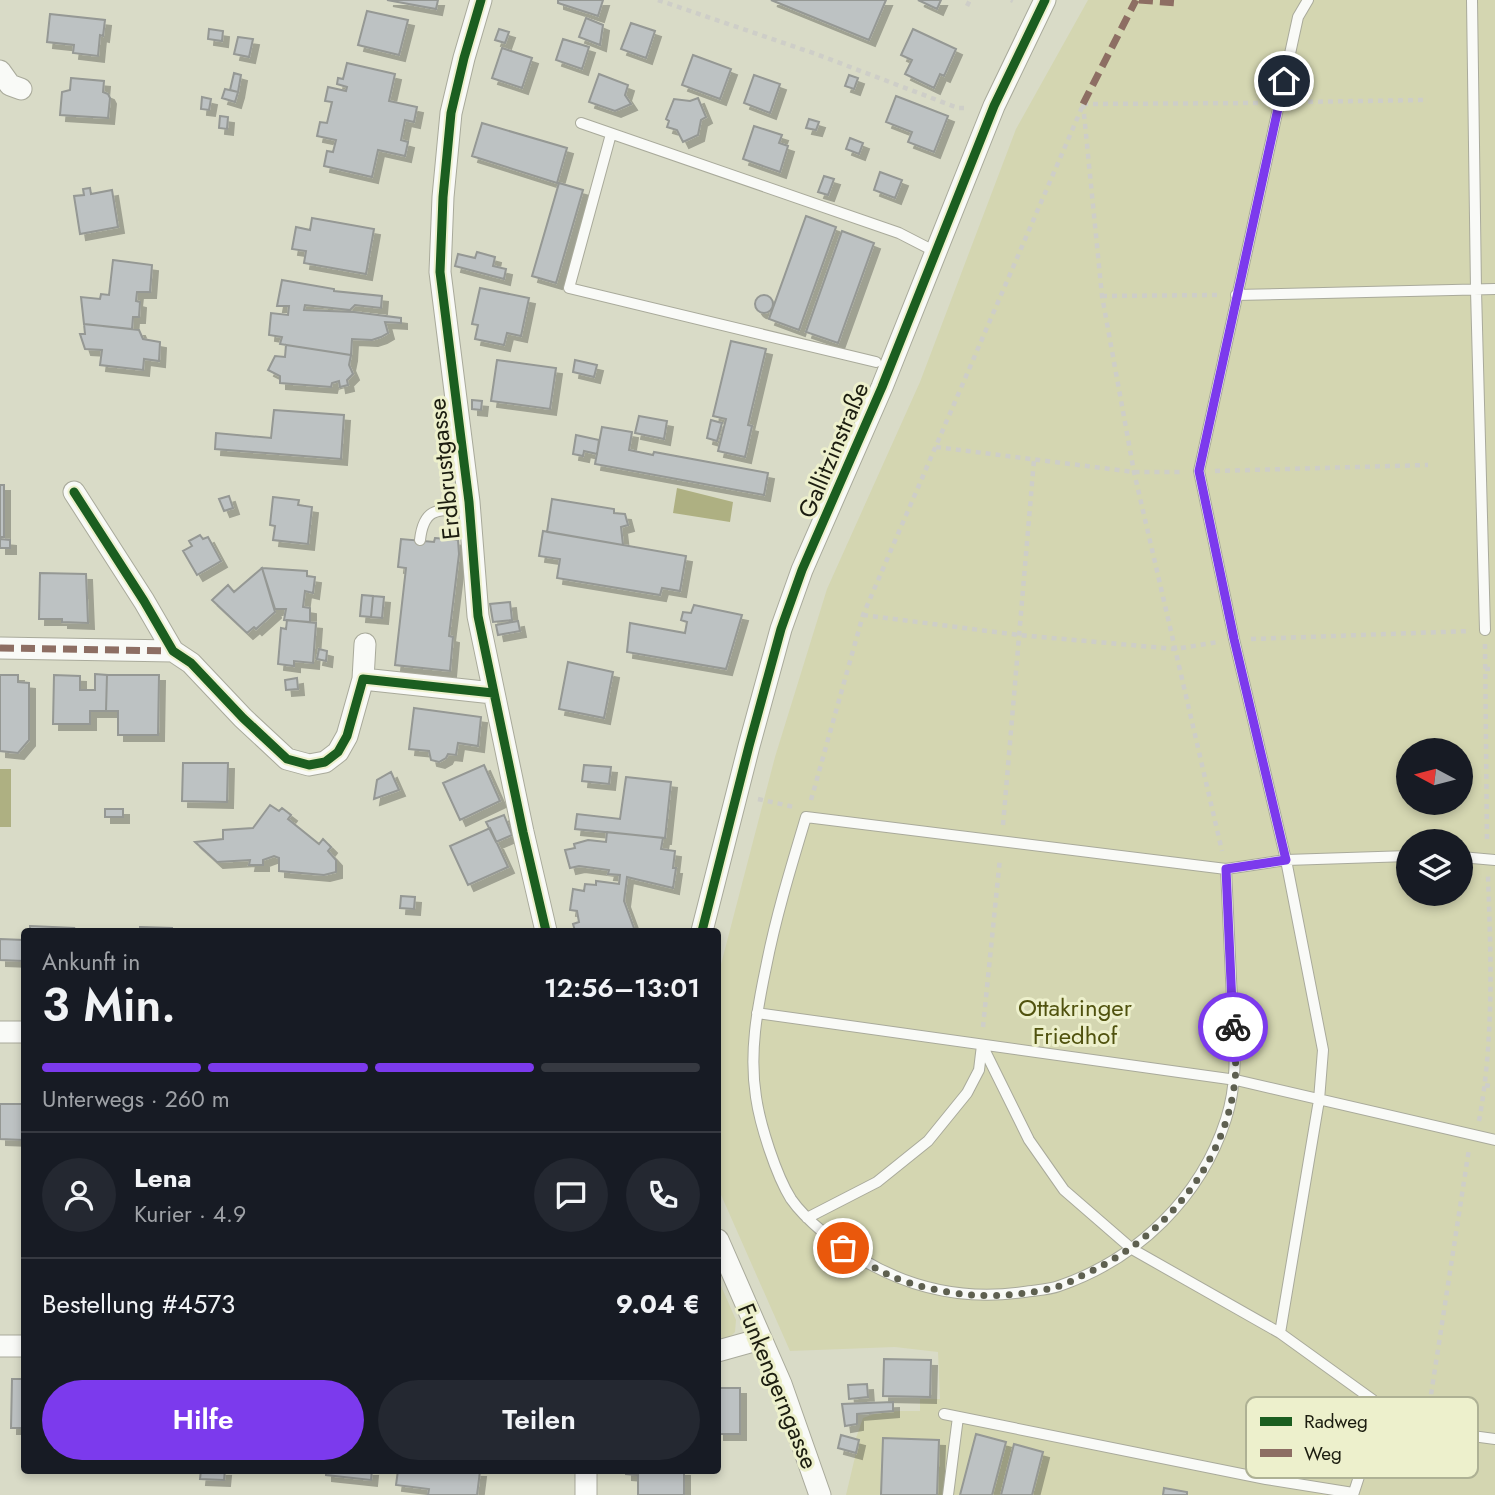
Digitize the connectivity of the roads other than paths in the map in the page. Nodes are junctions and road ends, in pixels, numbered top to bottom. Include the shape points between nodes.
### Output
1 (481, 0) edge
2 (1045, 0) edge
3 (1308, 0) edge
4 (1472, 0) edge
5 (0, 71) edge
6 (21, 89) dead end
7 (581, 123) dead end
8 (611, 134) junction
9 (936, 252) junction
10 (1495, 289) edge
11 (1476, 290) junction
12 (1236, 295) junction
13 (876, 362) dead end
14 (74, 492) dead end
15 (470, 510) junction
16 (420, 540) dead end
17 (1485, 630) road end
18 (365, 644) dead end
19 (0, 648) edge
20 (173, 651) junction
21 (363, 679) junction
22 (493, 693) junction
23 (1396, 856) edge
24 (1473, 858) edge
25 (1286, 860) junction
26 (1491, 860) edge
27 (1226, 869) junction
28 (545, 928) edge
29 (703, 928) edge
30 (757, 1013) junction
31 (0, 1032) edge
32 (21, 1032) edge
33 (982, 1045) junction
34 (1236, 1080) junction
35 (1319, 1100) junction
36 (1495, 1140) edge
37 (807, 1218) junction
38 (721, 1247) edge
39 (1132, 1249) junction
40 (1280, 1334) junction
41 (761, 1339) junction
42 (0, 1346) edge
43 (21, 1346) edge
44 (721, 1350) edge
45 (1369, 1397) edge
46 (944, 1414) dead end
47 (958, 1417) junction
48 (586, 1474) edge
49 (1246, 1475) edge
50 (1261, 1478) edge
51 (1353, 1494) edge
52 (586, 1495) edge
53 (820, 1495) edge
54 (948, 1495) edge

1 - 15 street, Erdbrustgasse via 452,113 440,272
2 - 9 street, Gallitzinstraße via 994,106
3 - 12 lane via 1298,17
4 - 11 lane
5 - 6 street via 10,85
7 - 8 lane
8 - 9 lane via 899,233
8 - 13 lane via 569,288
9 - 29 street, Gallitzinstraße via 781,629
10 - 11 lane
11 - 12 lane
11 - 17 lane
12 - 25 lane via 1199,471
14 - 20 street
15 - 16 lane via 428,514
15 - 22 street, Erdbrustgasse via 478,616
18 - 21 street
19 - 20 street
20 - 21 street via 191,663 273,747 287,758 309,765 325,762 338,752
21 - 22 street
22 - 28 street, Erdbrustgasse
23 - 25 lane
24 - 26 lane
25 - 27 lane
25 - 35 lane via 1323,1050
27 - 30 lane via 804,813
27 - 34 lane
30 - 33 lane
30 - 37 lane via 755,1098 791,1198
31 - 32 street
33 - 34 lane
33 - 37 lane via 979,1070 967,1093 928,1141 877,1182
33 - 39 lane via 1029,1140 1064,1190
34 - 35 lane
34 - 39 lane via 1214,1152 1195,1185
35 - 36 lane
35 - 40 lane
37 - 39 lane via 843,1248 890,1276 971,1295 1057,1287
38 - 41 street, Funkengerngasse
39 - 40 lane
40 - 45 lane
41 - 44 street
41 - 53 street, Funkengerngasse
42 - 43 street
46 - 47 lane
47 - 49 lane
47 - 54 lane
48 - 52 street
50 - 51 lane

